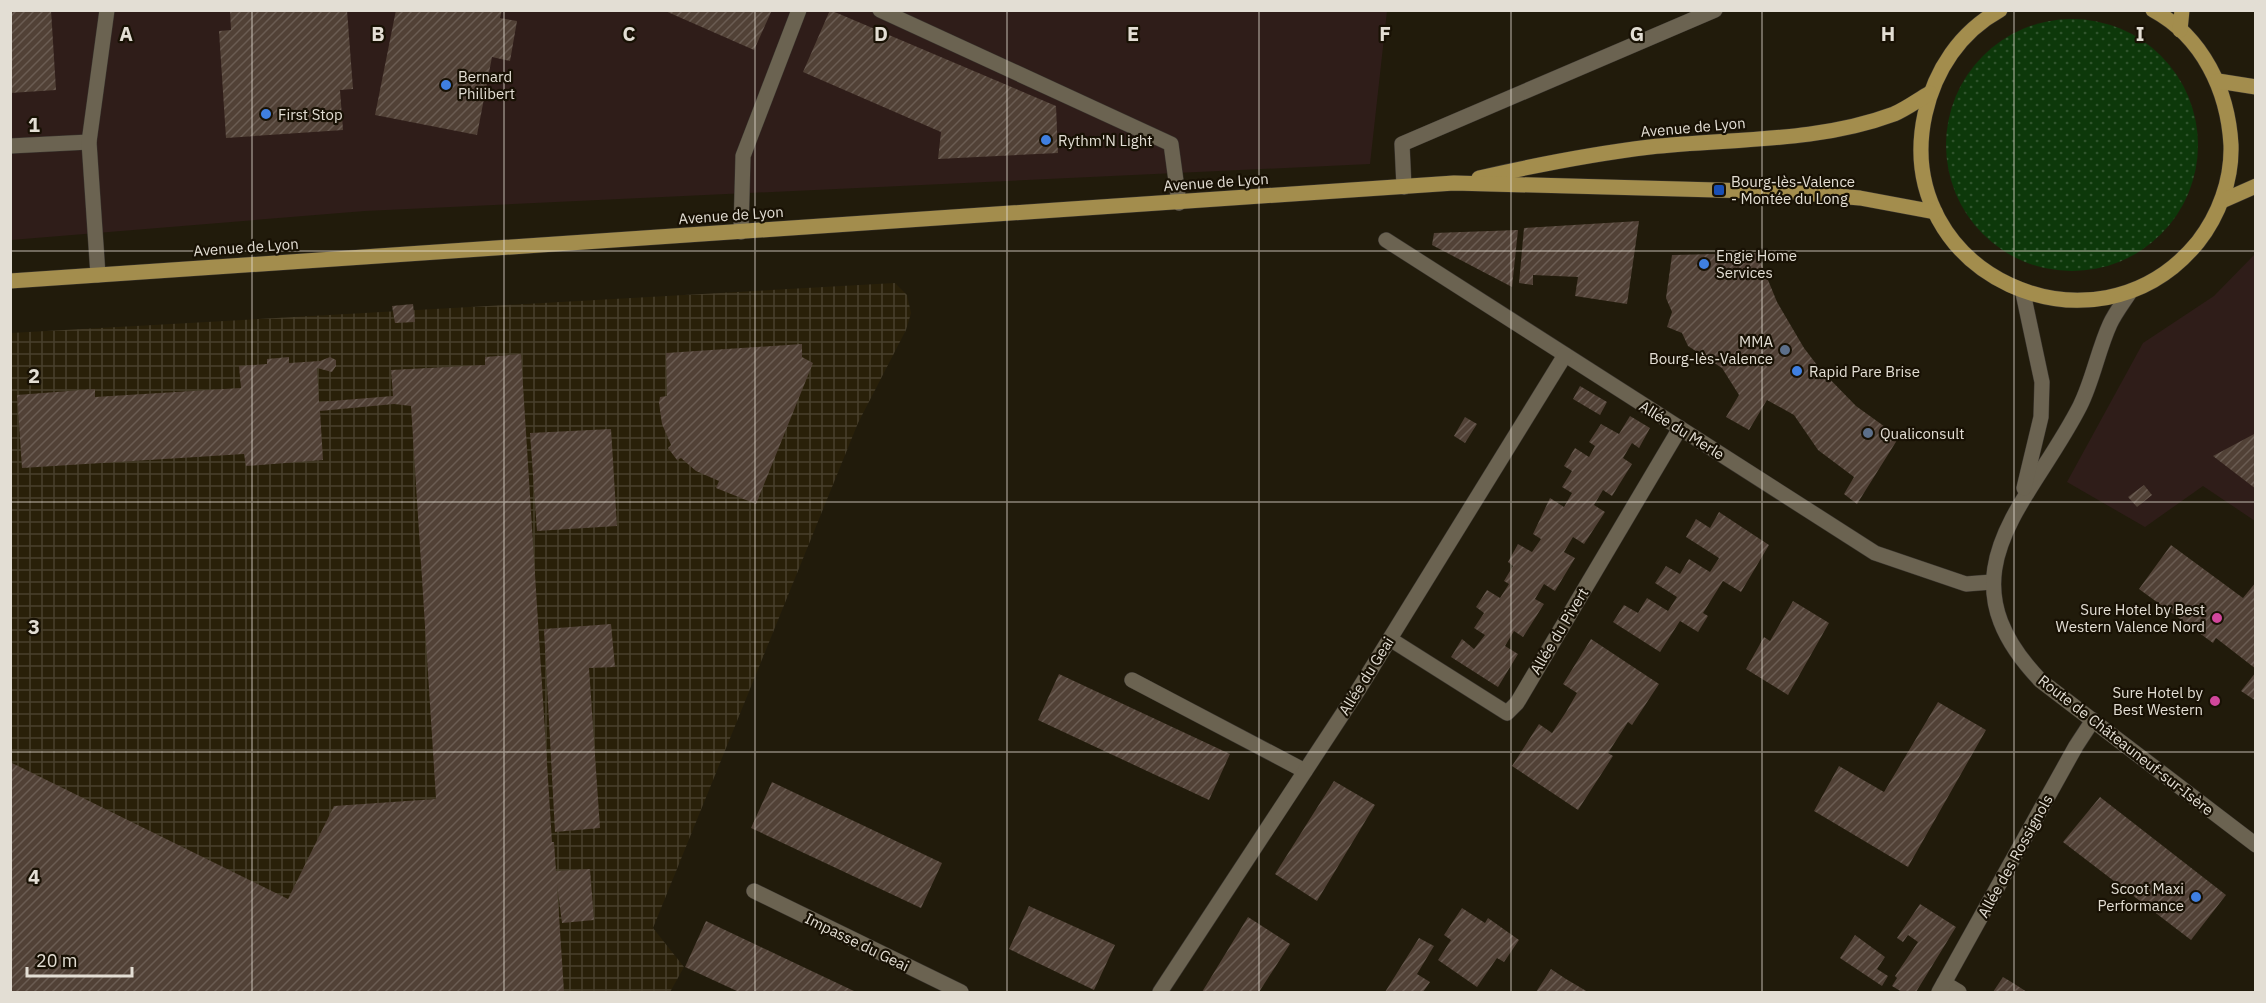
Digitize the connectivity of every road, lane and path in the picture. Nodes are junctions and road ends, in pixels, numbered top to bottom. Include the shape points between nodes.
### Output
1 (107, 10) edge
2 (799, 10) edge
3 (880, 10) edge
4 (1715, 10) edge
5 (2153, 10) edge
6 (2182, 10) edge
7 (1991, 12) edge
8 (2180, 30) junction
9 (2218, 81) junction
10 (2256, 87) edge
11 (1930, 93) junction
12 (89, 142) junction
13 (10, 146) edge
14 (1454, 183) junction
15 (2256, 186) edge
16 (1404, 187) junction
17 (2222, 201) junction
18 (1179, 203) junction
19 (1935, 212) junction
20 (741, 232) junction
21 (1386, 240) dead end
22 (98, 275) junction
23 (10, 281) edge
24 (2130, 292) junction
25 (2023, 293) junction
26 (1565, 355) junction
27 (1680, 428) junction
28 (2021, 499) junction
29 (1992, 582) junction
30 (1390, 639) junction
31 (1132, 680) dead end
32 (2092, 720) junction
33 (1305, 771) junction
34 (2256, 844) edge
35 (754, 891) dead end
36 (1941, 988) edge
37 (961, 993) edge
38 (1160, 993) edge
39 (1959, 993) edge

1 - 12 street
2 - 20 street via 743,156
3 - 18 street via 1171,144
4 - 16 street via 1402,144
5 - 8 main road
6 - 8 main road
7 - 11 main road via 1944,63
8 - 9 main road via 2202,53
9 - 10 main road
9 - 17 main road via 2230,120 2231,161
11 - 14 main road, Avenue de Lyon via 1896,113 1794,137 1652,147
11 - 19 main road via 1921,133 1923,173
12 - 13 street
12 - 22 street
14 - 16 main road, Avenue de Lyon
14 - 19 main road, Avenue de Lyon via 1791,192 1860,198
15 - 17 main road
16 - 18 main road, Avenue de Lyon
17 - 24 main road via 2186,257 2159,278
18 - 20 main road, Avenue de Lyon
19 - 25 main road via 1957,247 1987,274
20 - 22 main road, Avenue de Lyon
21 - 26 street, Allée du Merle
22 - 23 main road, Avenue de Lyon
24 - 25 main road via 2094,301 2058,301
24 - 28 street, Route de Châteauneuf-sur-Isère via 2110,324 2080,406
25 - 28 street, Route de Châteauneuf-sur-Isère via 2042,382 2041,417
26 - 27 street, Allée du Merle
26 - 30 street, Allée du Geai
27 - 29 street, Allée du Merle via 1875,553 1966,585
27 - 30 street, Allée du Pivert via 1517,703 1507,713
28 - 29 street, Route de Châteauneuf-sur-Isère via 2000,543
29 - 32 street, Route de Châteauneuf-sur-Isère via 2005,635 2021,660 2041,681
30 - 33 street, Allée du Geai
31 - 33 street
32 - 34 street, Route de Châteauneuf-sur-Isère
32 - 36 street, Allée des Rossignols
33 - 38 street, Allée du Geai
35 - 37 street, Impasse du Geai
36 - 39 street

